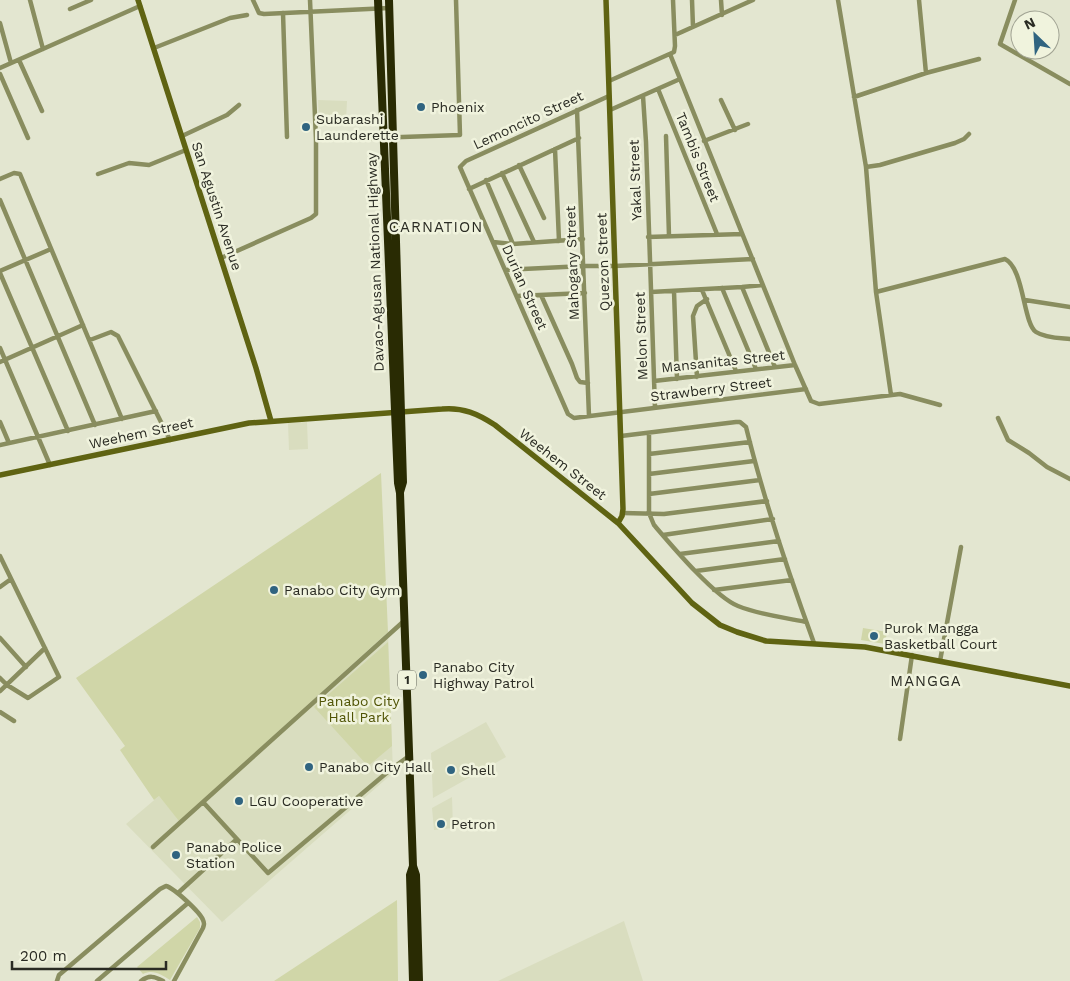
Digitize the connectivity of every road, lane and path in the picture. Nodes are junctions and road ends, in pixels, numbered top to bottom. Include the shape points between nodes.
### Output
1 (30, 0) edge
2 (91, 0) edge
3 (253, 0) edge
4 (310, 0) edge
5 (456, 0) edge
6 (606, 0) edge
7 (673, 0) edge
8 (692, 0) edge
9 (721, 0) edge
10 (838, 0) edge
11 (919, 0) edge
12 (1015, 0) edge
13 (750, 1) edge
14 (139, 3) edge
15 (378, 4) edge
16 (389, 4) edge
17 (70, 9) dead end
18 (310, 12) junction
19 (283, 13) junction
20 (247, 15) dead end
21 (722, 15) junction
22 (0, 23) edge
23 (693, 27) junction
24 (675, 36) junction
25 (154, 48) junction
26 (43, 49) junction
27 (670, 54) junction
28 (979, 59) dead end
29 (19, 60) junction
30 (11, 63) junction
31 (0, 68) edge
32 (926, 73) junction
33 (0, 74) edge
34 (680, 79) junction
35 (609, 82) junction
36 (1070, 84) edge
37 (658, 89) junction
38 (609, 96) junction
39 (643, 96) junction
40 (854, 96) junction
41 (721, 100) dead end
42 (239, 105) dead end
43 (577, 110) junction
44 (610, 110) junction
45 (42, 111) dead end
46 (382, 116) junction
47 (392, 116) junction
48 (748, 124) dead end
49 (735, 130) junction
50 (968, 134) dead end
51 (182, 136) junction
52 (666, 136) dead end
53 (288, 137) dead end
54 (383, 137) junction
55 (393, 137) junction
56 (28, 138) dead end
57 (579, 138) junction
58 (316, 140) junction
59 (704, 141) junction
60 (555, 149) junction
61 (186, 150) junction
62 (519, 165) junction
63 (866, 167) junction
64 (460, 170) joint
65 (502, 173) junction
66 (98, 174) dead end
67 (0, 179) edge
68 (486, 180) junction
69 (385, 189) junction
70 (394, 189) junction
71 (469, 189) junction
72 (0, 200) edge
73 (544, 218) dead end
74 (717, 234) junction
75 (742, 234) junction
76 (670, 236) junction
77 (648, 237) junction
78 (583, 239) junction
79 (559, 241) junction
80 (493, 242) junction
81 (534, 242) junction
82 (513, 244) junction
83 (51, 249) junction
84 (221, 258) junction
85 (752, 259) junction
86 (26, 260) junction
87 (650, 264) junction
88 (584, 266) junction
89 (615, 266) junction
90 (505, 270) junction
91 (0, 272) edge
92 (763, 285) junction
93 (742, 287) junction
94 (722, 288) junction
95 (674, 290) junction
96 (702, 290) junction
97 (651, 292) junction
98 (876, 292) junction
99 (585, 294) junction
100 (541, 295) junction
101 (517, 296) junction
102 (707, 300) junction
103 (1025, 300) junction
104 (1070, 307) edge
105 (83, 324) junction
106 (57, 336) junction
107 (1070, 339) edge
108 (90, 340) junction
109 (0, 348) edge
110 (32, 348) junction
111 (2, 360) edge
112 (795, 365) junction
113 (775, 367) junction
114 (756, 369) junction
115 (736, 372) junction
116 (697, 377) junction
117 (677, 379) junction
118 (654, 380) junction
119 (588, 383) junction
120 (806, 389) junction
121 (891, 395) junction
122 (940, 405) dead end
123 (655, 408) junction
124 (156, 412) junction
125 (620, 412) junction
126 (398, 413) junction
127 (568, 414) joint
128 (589, 416) junction
129 (998, 418) dead end
130 (122, 419) junction
131 (272, 421) junction
132 (0, 422) edge
133 (95, 425) junction
134 (68, 431) junction
135 (649, 433) junction
136 (621, 436) junction
137 (38, 437) junction
138 (170, 440) junction
139 (750, 442) junction
140 (9, 443) junction
141 (0, 445) edge
142 (649, 454) junction
143 (754, 461) junction
144 (50, 465) junction
145 (649, 474) junction
146 (0, 475) edge
147 (1070, 479) edge
148 (760, 480) junction
149 (649, 494) junction
150 (766, 501) junction
151 (623, 513) junction
152 (649, 513) junction
153 (773, 519) junction
154 (618, 523) junction
155 (663, 535) junction
156 (779, 541) junction
157 (961, 547) dead end
158 (680, 554) junction
159 (0, 556) edge
160 (785, 560) junction
161 (696, 571) junction
162 (11, 579) junction
163 (792, 580) junction
164 (0, 587) edge
165 (714, 590) junction
166 (404, 621) junction
167 (806, 622) junction
168 (0, 638) edge
169 (814, 643) junction
170 (45, 648) junction
171 (912, 655) junction
172 (940, 661) junction
173 (26, 667) junction
174 (0, 678) edge
175 (7, 685) junction
176 (1070, 686) edge
177 (0, 691) edge
178 (0, 712) edge
179 (14, 721) dead end
180 (900, 739) dead end
181 (409, 756) junction
182 (204, 802) junction
183 (237, 839) junction
184 (153, 847) dead end
185 (413, 866) junction
186 (178, 893) junction
187 (188, 904) junction
188 (57, 981) edge
189 (97, 981) edge
190 (141, 981) edge
191 (163, 981) edge
192 (174, 981) edge
193 (413, 981) edge
194 (419, 981) edge

1 - 26 street
2 - 17 street
3 - 19 street via 259,13
4 - 18 street
5 - 55 street via 460,135
6 - 35 street, Quezon Street
7 - 24 street
8 - 23 street
9 - 21 street
10 - 40 street
11 - 32 street
12 - 36 street via 1000,44
13 - 21 street
14 - 25 street, San Agustin Avenue
14 - 26 street
15 - 16 street
15 - 18 street
15 - 46 highway, Davao-Agusan National Highway / 1
16 - 47 highway, Davao-Agusan National Highway / 1
18 - 19 street
18 - 58 street
19 - 53 street
20 - 25 street via 230,18
21 - 23 street
22 - 30 street
23 - 24 street
24 - 27 street via 675,50
25 - 51 street, San Agustin Avenue
26 - 29 street
27 - 34 street
27 - 35 street
28 - 32 street
29 - 30 street
29 - 45 street
30 - 31 street
32 - 40 street
33 - 56 street
34 - 37 street
34 - 59 street
35 - 38 street, Quezon Street
37 - 39 street
37 - 74 street, Tambis Street
38 - 43 street, Lemoncito Street
38 - 44 street, Quezon Street
39 - 44 street
39 - 77 street, Yakal Street
40 - 63 street
41 - 49 street
42 - 51 street via 228,115
43 - 57 street, Mahogany Street
43 - 64 street, Lemoncito Street via 466,161
44 - 89 street, Quezon Street
46 - 47 highway
46 - 54 highway, Davao-Agusan National Highway / 1
47 - 55 highway, Davao-Agusan National Highway / 1
48 - 49 street
49 - 59 street
50 - 63 street via 954,143
51 - 61 street, San Agustin Avenue
52 - 76 street
54 - 55 street
54 - 58 street
54 - 69 highway, Davao-Agusan National Highway / 1
55 - 70 highway, Davao-Agusan National Highway / 1
57 - 60 street
57 - 78 street, Mahogany Street
58 - 84 street via 316,214
59 - 75 street
60 - 62 street
60 - 79 street
61 - 66 street via 149,166 130,163
61 - 84 street, San Agustin Avenue
62 - 65 street
62 - 73 street
63 - 98 street
64 - 71 street, Durian Street
65 - 68 street
65 - 81 street
67 - 83 street via 18,173
68 - 71 street
68 - 82 street
69 - 70 highway
69 - 126 highway, Davao-Agusan National Highway / 1
70 - 126 highway, Davao-Agusan National Highway / 1
71 - 80 street, Durian Street
72 - 86 street
74 - 75 street
74 - 76 street
75 - 85 street
76 - 77 street
77 - 87 street, Yakal Street
78 - 79 street
78 - 88 street, Mahogany Street
79 - 81 street
80 - 82 street
80 - 90 street, Durian Street
81 - 82 street
83 - 86 street
83 - 105 street
84 - 131 street, San Agustin Avenue
85 - 87 street
85 - 92 street
86 - 91 street
86 - 106 street
87 - 89 street
87 - 97 street, Melon Street
88 - 89 street
88 - 90 street
88 - 99 street, Mahogany Street
89 - 125 street, Quezon Street
90 - 101 street, Durian Street
91 - 110 street
92 - 93 street
92 - 112 street
93 - 94 street
93 - 113 street
94 - 96 street
94 - 114 street
95 - 96 street
95 - 97 street
95 - 117 street
96 - 102 street
97 - 118 street, Melon Street
98 - 103 street via 1005,259 1012,264
98 - 121 street
99 - 100 street
99 - 119 street, Mahogany Street
100 - 101 street
100 - 119 street via 577,378
101 - 127 street, Durian Street
102 - 115 street
102 - 116 street via 696,306 693,312
103 - 104 street
103 - 107 street via 1033,330 1044,336
105 - 106 street
105 - 108 street
106 - 110 street
106 - 133 street
108 - 124 street via 111,332 118,336
108 - 130 street
109 - 111 street
110 - 111 street
110 - 134 street
111 - 137 street
112 - 113 street, Mansanitas Street
112 - 120 street
113 - 114 street, Mansanitas Street
114 - 115 street, Mansanitas Street
115 - 116 street, Mansanitas Street
116 - 117 street, Mansanitas Street
117 - 118 street, Mansanitas Street
118 - 123 street, Melon Street
119 - 128 street, Mahogany Street
120 - 121 street via 813,403 818,404
120 - 123 street, Strawberry Street
121 - 122 street via 913,396
123 - 125 street, Strawberry Street
124 - 130 street
124 - 138 street
125 - 128 street, Strawberry Street
125 - 136 street, Quezon Street
126 - 131 street, Weehem Street
126 - 154 street, Weehem Street via 454,408 481,416
126 - 166 highway, Davao-Agusan National Highway / 1
127 - 128 street, Strawberry Street via 574,418
129 - 147 street via 1008,440 1046,467
130 - 133 street
131 - 138 street, Weehem Street
132 - 140 street
133 - 134 street
134 - 137 street
135 - 136 street
135 - 139 street via 740,422 746,427
135 - 142 street
136 - 151 street, Quezon Street
137 - 140 street
137 - 144 street
138 - 144 street, Weehem Street
139 - 142 street
139 - 143 street
140 - 141 street
142 - 145 street
143 - 145 street
143 - 148 street
144 - 146 street, Weehem Street
145 - 149 street
148 - 149 street
148 - 150 street
149 - 152 street
150 - 152 street via 664,514
150 - 153 street
151 - 152 street
151 - 154 street, Quezon Street
152 - 155 street via 654,526
153 - 155 street
153 - 156 street
154 - 169 street, Weehem Street via 692,603 720,625 766,641
155 - 158 street
156 - 158 street
156 - 160 street
157 - 172 street
158 - 161 street
159 - 162 street
160 - 161 street
160 - 163 street
161 - 165 street
162 - 164 street
162 - 170 street
163 - 165 street
163 - 167 street
165 - 167 street via 736,606
166 - 181 highway, Davao-Agusan National Highway / 1
166 - 182 street
167 - 169 street
168 - 173 street
169 - 171 street, Weehem Street
170 - 173 street
170 - 175 street via 59,678 28,698
171 - 172 street, Weehem Street
171 - 180 street
172 - 176 street, Weehem Street
173 - 175 street
174 - 175 street
175 - 177 street
178 - 179 street
181 - 183 street via 268,873
181 - 185 highway, Davao-Agusan National Highway / 1
182 - 183 street
182 - 184 street
183 - 186 street
185 - 193 highway, Davao-Agusan National Highway / 1 via 410,876
185 - 194 highway, Davao-Agusan National Highway / 1 via 416,875
186 - 187 street
186 - 188 street via 170,886 160,888 59,975
187 - 189 street
187 - 192 street via 200,916 204,926
190 - 191 street via 154,976

